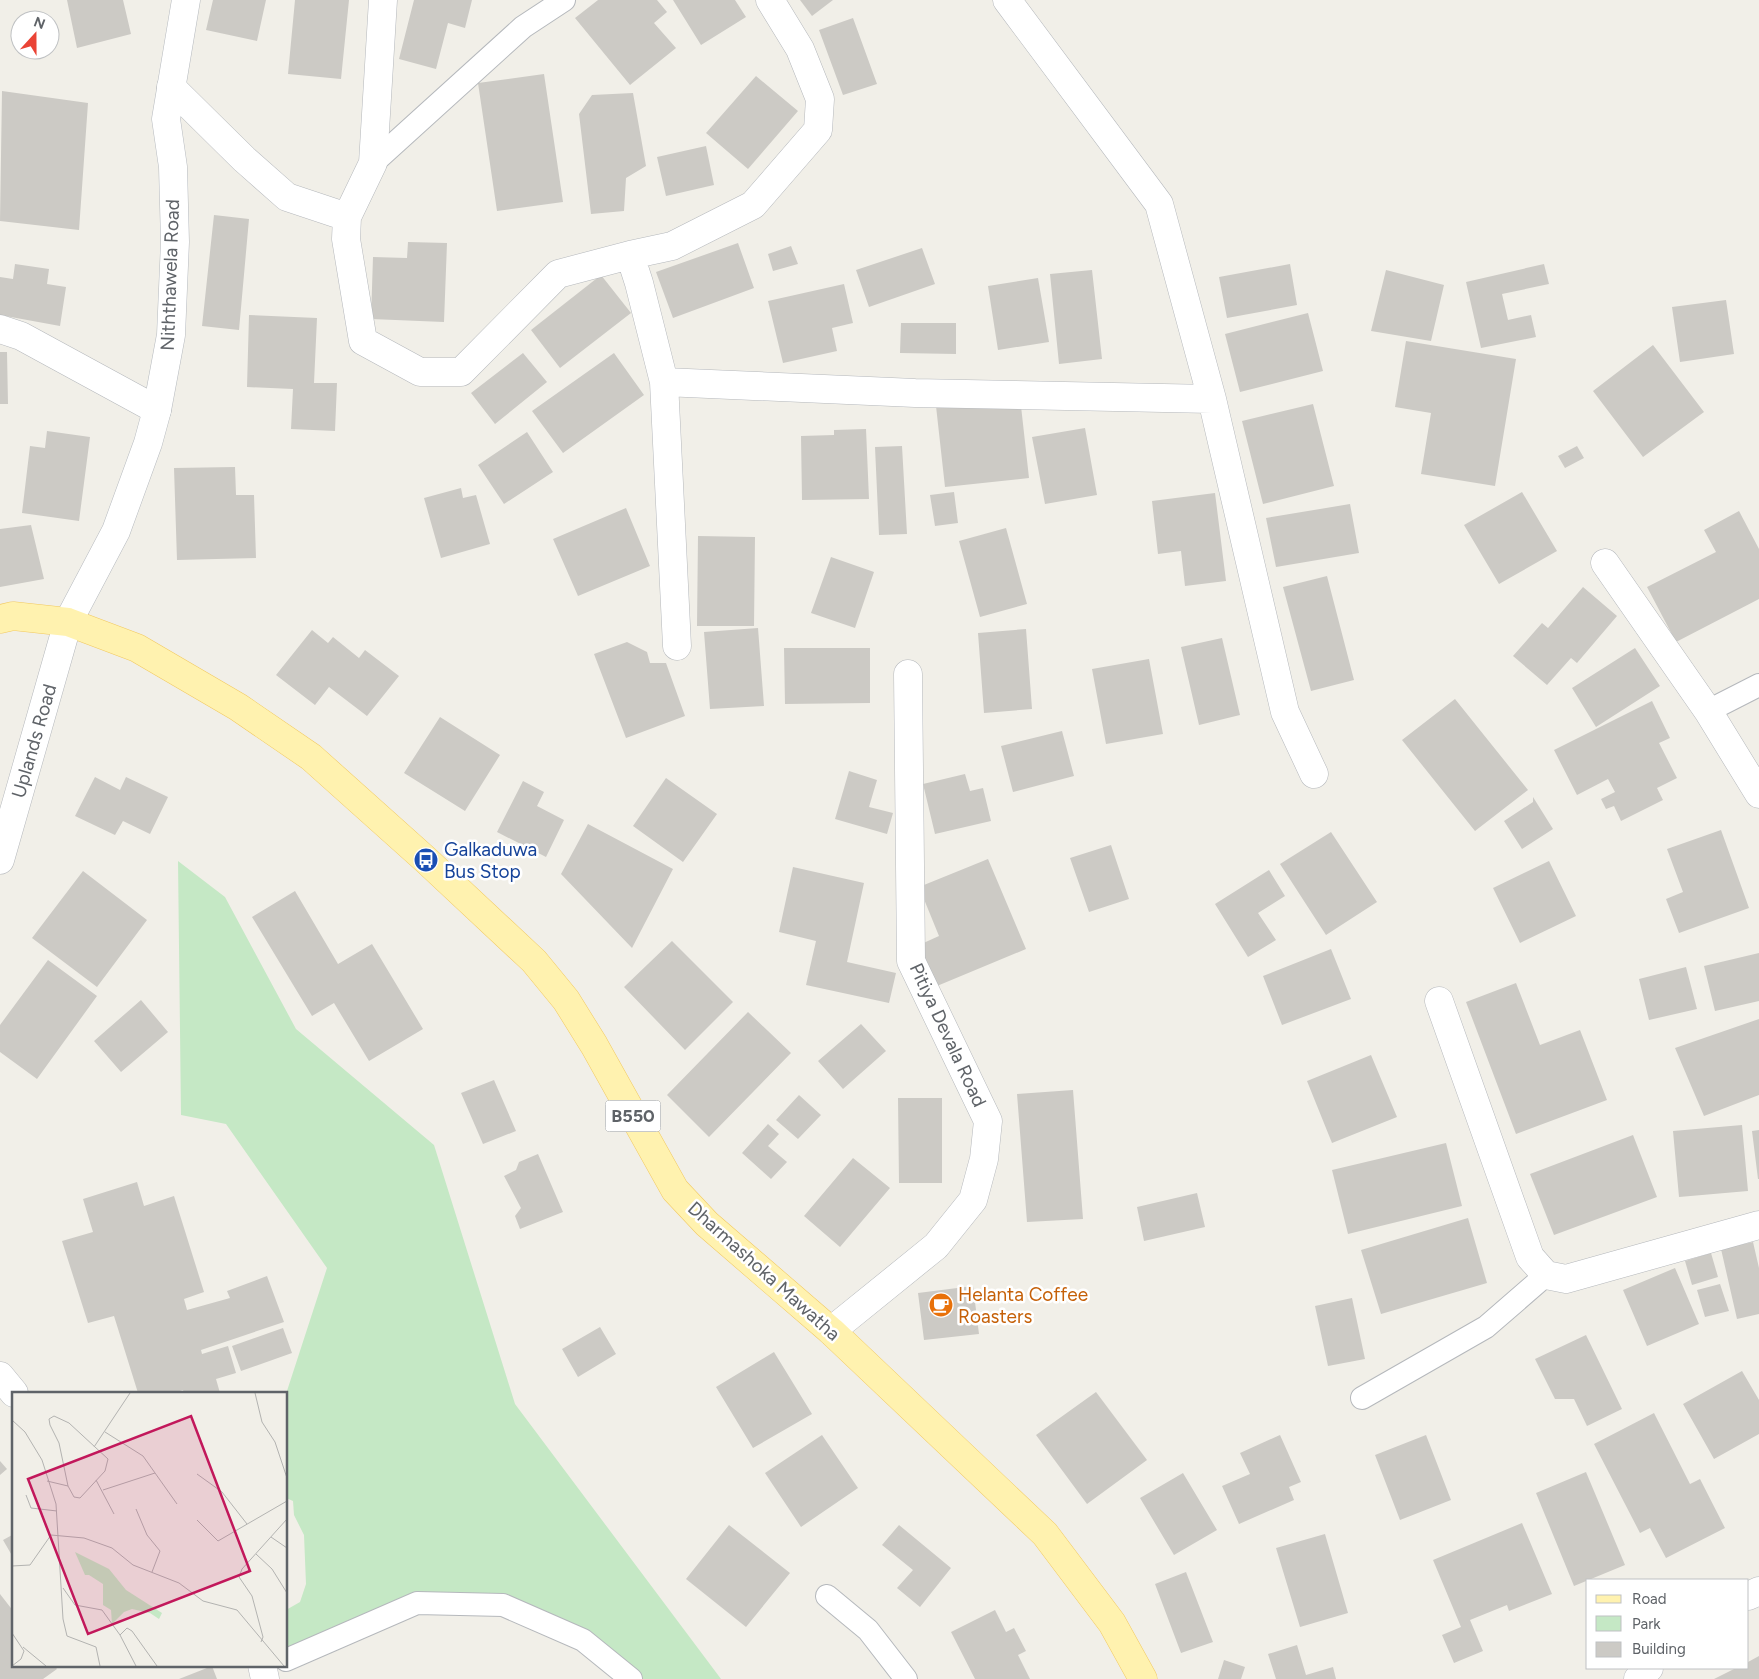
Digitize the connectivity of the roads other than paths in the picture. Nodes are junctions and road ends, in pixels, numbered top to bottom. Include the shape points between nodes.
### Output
1 (186, 0) edge
2 (383, 0) edge
3 (564, 0) edge
4 (770, 0) edge
5 (1007, 0) edge
6 (171, 87) junction
7 (373, 163) junction
8 (347, 217) junction
9 (630, 255) junction
10 (0, 329) edge
11 (664, 382) junction
12 (1212, 399) junction
13 (157, 410) junction
14 (1605, 563) dead end
15 (0, 619) edge
16 (68, 622) junction
17 (677, 646) dead end
18 (908, 674) dead end
19 (1759, 685) edge
20 (1708, 711) junction
21 (1314, 774) dead end
22 (1759, 794) edge
23 (0, 860) edge
24 (1439, 1001) dead end
25 (1759, 1225) edge
26 (1546, 1275) junction
27 (831, 1331) junction
28 (0, 1376) edge
29 (13, 1392) edge
30 (1362, 1398) dead end
31 (827, 1596) dead end
32 (288, 1660) edge
33 (1648, 1669) edge
34 (631, 1679) edge
35 (906, 1679) edge
36 (1143, 1679) edge
37 (1638, 1679) edge

1 - 6 street, Niththawela Road
2 - 7 street
3 - 7 lane via 523,27
4 - 9 street via 800,49 820,99 818,130 753,204 672,246
5 - 12 street via 1159,204
6 - 8 street via 287,198
6 - 13 street, Niththawela Road via 166,119 173,167 171,335
7 - 8 street
8 - 9 street via 346,239 362,341 420,372 461,372 558,274
9 - 11 street
10 - 13 street via 21,336
11 - 12 street via 914,393
11 - 17 street
12 - 21 street via 1285,712
13 - 16 street, Niththawela Road via 116,531
14 - 20 street
15 - 16 main road, Dharmashoka Mawatha / B550 via 13,616
16 - 23 street, Uplands Road
16 - 27 main road, Dharmashoka Mawatha / B550 via 137,648 238,707 311,757 433,866 534,960 566,1000 675,1190 707,1224
18 - 27 street, Pitiya Devala Road via 911,960 988,1121 984,1158 973,1200 936,1246
19 - 20 lane
20 - 22 street
24 - 26 street via 1530,1257
25 - 26 street via 1566,1279
26 - 30 lane via 1486,1328
27 - 36 main road, Dharmashoka Mawatha / B550 via 1045,1534 1112,1623
28 - 29 street
31 - 35 lane via 868,1630
32 - 34 lane via 416,1603 503,1605 583,1640
33 - 37 street

